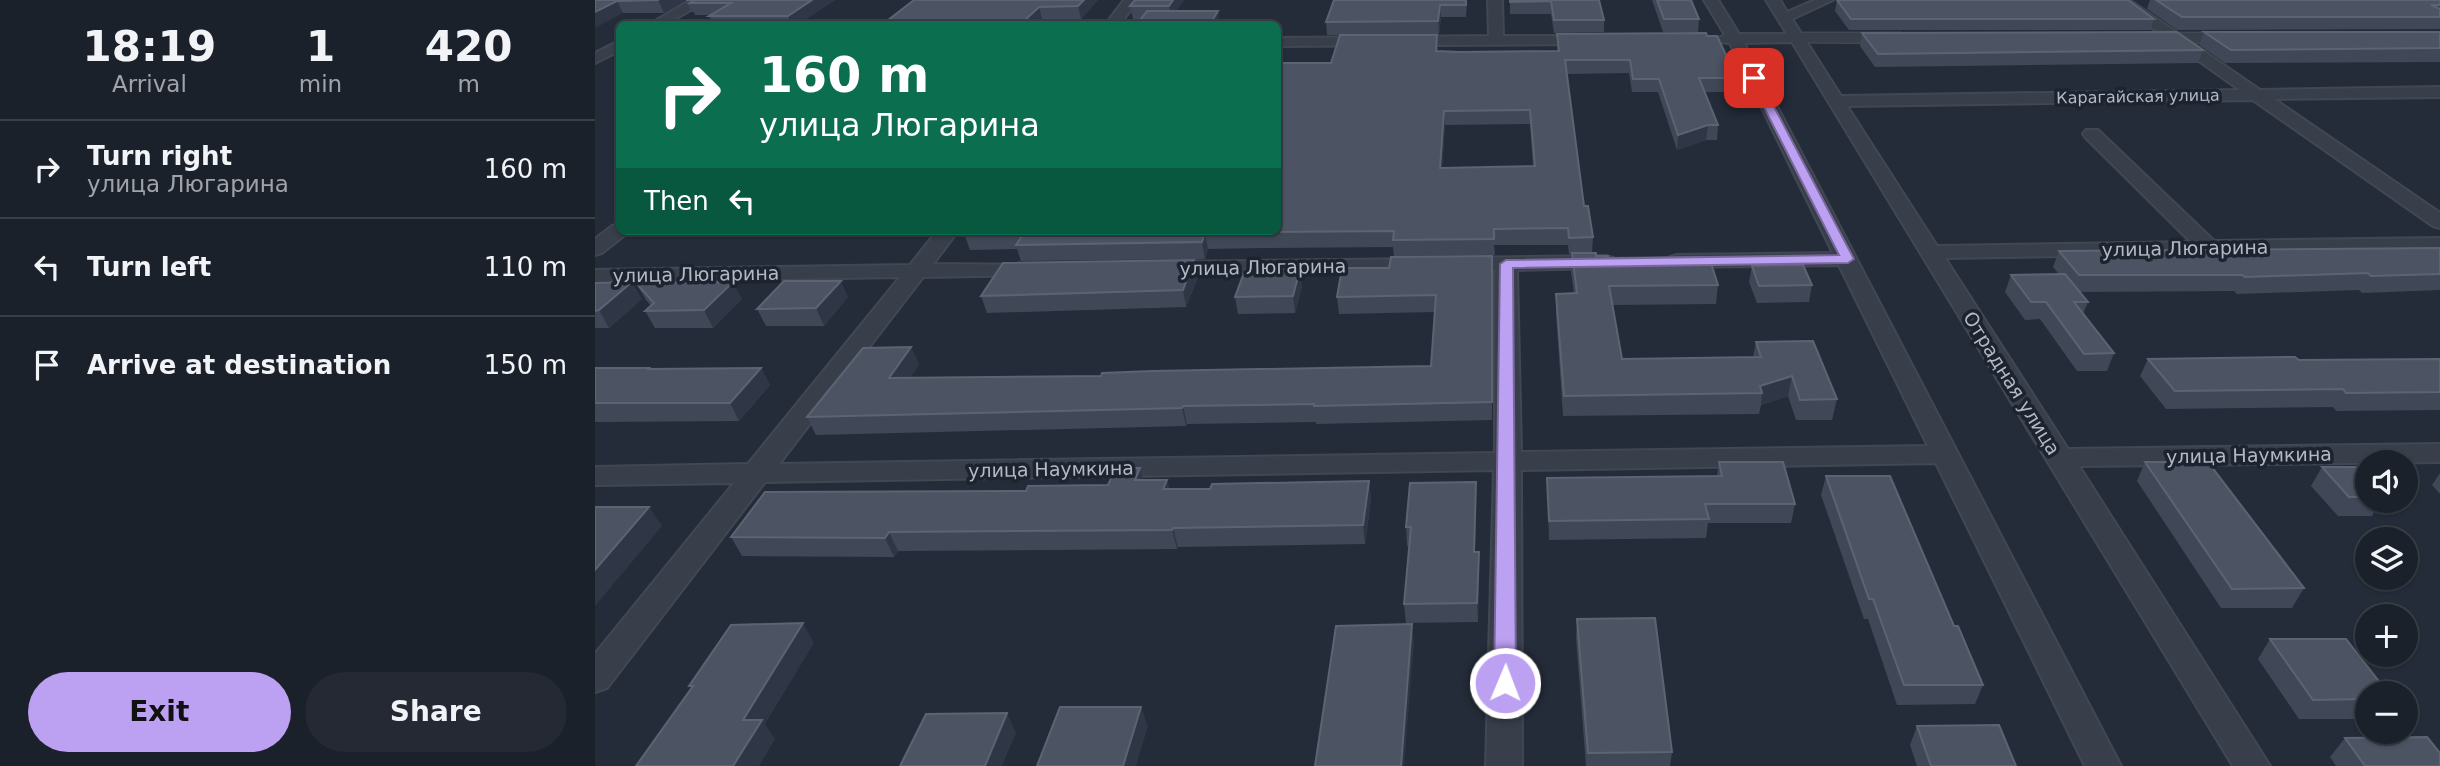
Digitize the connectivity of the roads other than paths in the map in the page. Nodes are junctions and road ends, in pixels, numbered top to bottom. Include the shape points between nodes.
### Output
1 (701, 0) edge
2 (1131, 0) edge
3 (1495, 0) edge
4 (1711, 0) edge
5 (1826, 0) edge
6 (2120, 0) edge
7 (1785, 19) edge
8 (662, 21) edge
9 (1115, 21) edge
10 (1919, 38) edge
11 (2136, 38) edge
12 (2176, 38) junction
13 (2259, 38) edge
14 (1602, 39) edge
15 (1709, 39) edge
16 (1735, 39) junction
17 (1496, 40) junction
18 (1281, 41) edge
19 (595, 47) edge
20 (616, 47) edge
21 (616, 48) edge
22 (595, 59) edge
23 (2440, 92) edge
24 (2255, 95) junction
25 (1836, 101) junction
26 (2092, 134) dead end
27 (2440, 222) edge
28 (616, 232) edge
29 (945, 235) edge
30 (2440, 244) edge
31 (2208, 247) junction
32 (595, 249) edge
33 (1929, 252) junction
34 (1848, 259) junction
35 (1655, 261) edge
36 (1628, 262) edge
37 (1506, 264) junction
38 (1136, 268) edge
39 (1054, 269) edge
40 (917, 270) junction
41 (595, 276) edge
42 (2440, 453) edge
43 (1947, 454) junction
44 (2059, 458) junction
45 (1508, 461) junction
46 (756, 474) junction
47 (595, 476) edge
48 (595, 678) edge
49 (1504, 766) edge
50 (2103, 766) edge
51 (2252, 766) edge

1 - 8 street
2 - 9 street
3 - 17 street
4 - 16 street
5 - 7 street
6 - 12 street
7 - 10 street
7 - 16 street
7 - 25 street, Отрадная улица
11 - 12 street
12 - 13 street
12 - 24 street
14 - 17 street
15 - 16 street
16 - 34 street
17 - 18 street
19 - 20 street
21 - 22 street
23 - 24 street, Карагайская улица
24 - 25 street, Карагайская улица
24 - 27 street
25 - 33 street, Отрадная улица
26 - 31 street
28 - 32 street
29 - 40 street
30 - 31 street, улица Люгарина
31 - 33 street, улица Люгарина
33 - 44 street, Отрадная улица
34 - 35 street
34 - 43 street
36 - 37 street, улица Люгарина
37 - 38 street, улица Люгарина
37 - 45 street
39 - 40 street, улица Люгарина
40 - 41 street, улица Люгарина
40 - 46 street
42 - 44 street, улица Наумкина
43 - 45 street, улица Наумкина
43 - 50 street
44 - 51 street, Отрадная улица
45 - 46 street, улица Наумкина
45 - 49 street
46 - 47 street, улица Наумкина
46 - 48 street

